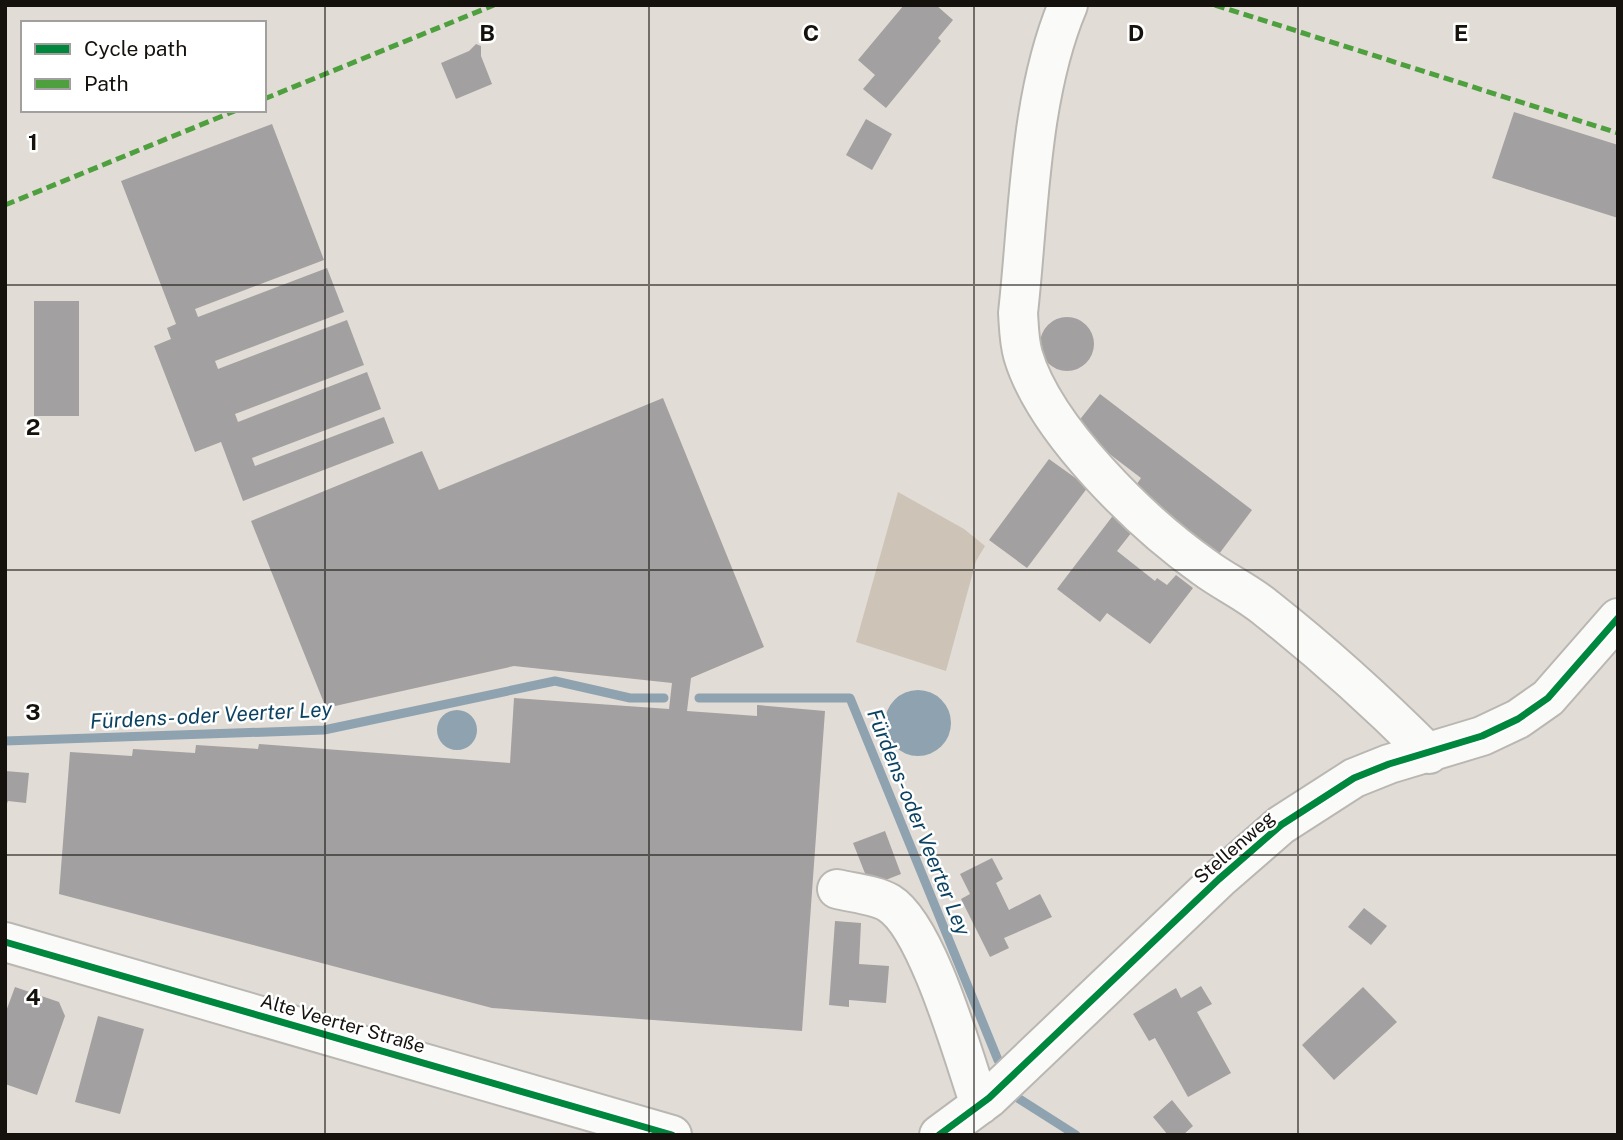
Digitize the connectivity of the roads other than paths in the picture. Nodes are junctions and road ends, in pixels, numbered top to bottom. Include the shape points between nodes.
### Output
1 (1068, 5) edge
2 (1618, 618) edge
3 (1429, 754) junction
4 (837, 889) dead end
5 (5, 942) edge
6 (981, 1105) junction
7 (671, 1135) edge
8 (939, 1135) edge

1 - 3 street via 1049,64 1035,142 1018,313 1019,337 1032,377 1069,435 1127,504 1205,568 1267,608
2 - 3 street, Stellenweg via 1548,698 1482,736
3 - 6 street, Stellenweg via 1354,778 1281,825
4 - 6 street via 888,902 902,914 925,952
5 - 7 street, Alte Veerter Straße
6 - 8 street, Stellenweg

